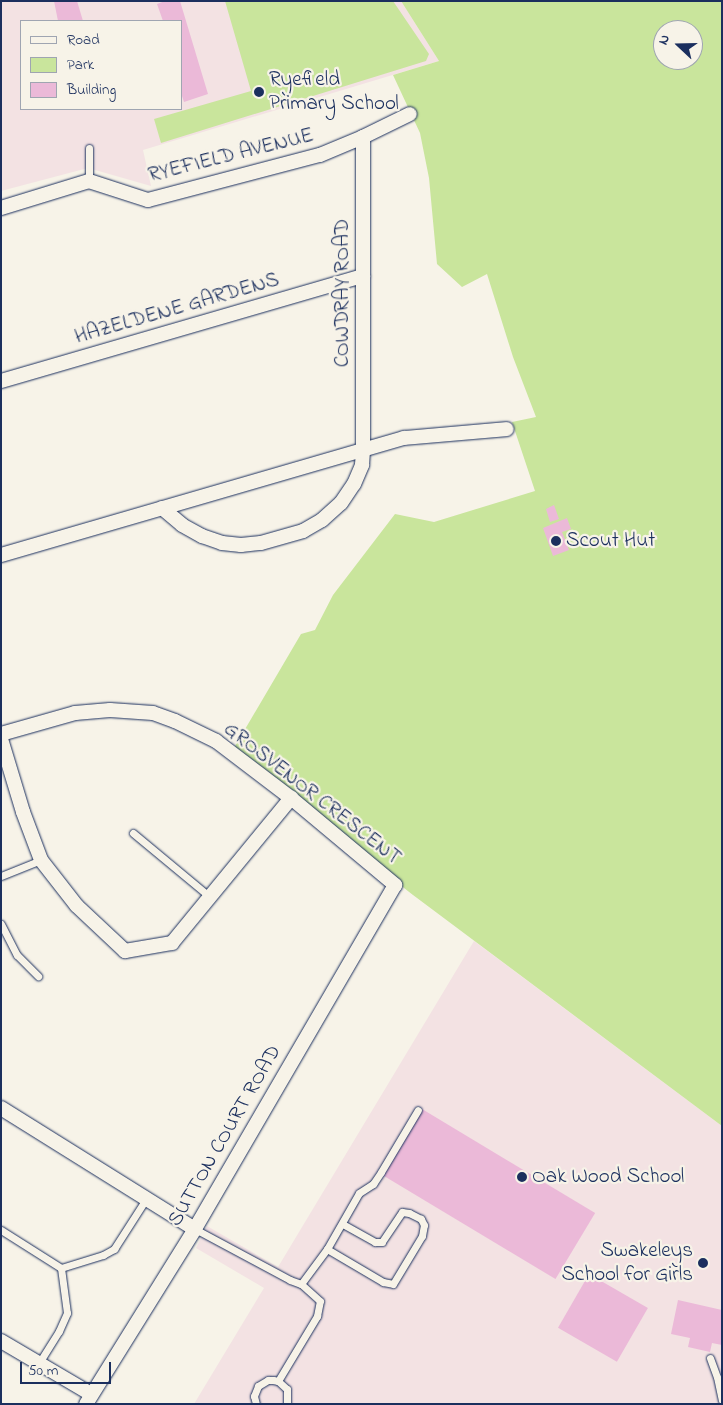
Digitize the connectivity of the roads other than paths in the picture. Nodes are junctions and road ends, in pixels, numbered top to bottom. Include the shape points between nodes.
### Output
1 (410, 114) dead end
2 (363, 137) junction
3 (89, 148) dead end
4 (89, 181) junction
5 (1, 208) edge
6 (363, 276) junction
7 (1, 381) edge
8 (507, 428) dead end
9 (363, 449) junction
10 (162, 508) junction
11 (1, 555) edge
12 (1, 734) edge
13 (1, 739) edge
14 (291, 798) junction
15 (133, 833) dead end
16 (41, 860) junction
17 (1, 876) edge
18 (394, 885) joint
19 (210, 897) junction
20 (1, 924) edge
21 (38, 976) dead end
22 (1, 1108) edge
23 (418, 1110) dead end
24 (146, 1199) junction
25 (343, 1224) junction
26 (195, 1229) junction
27 (1, 1230) edge
28 (327, 1249) junction
29 (61, 1268) junction
30 (302, 1284) junction
31 (1, 1341) edge
32 (710, 1358) dead end
33 (39, 1363) junction
34 (278, 1381) junction
35 (88, 1399) edge
36 (722, 1400) edge
37 (256, 1404) edge
38 (287, 1404) edge

1 - 2 street, RYEFIELD AVENUE
2 - 4 street, RYEFIELD AVENUE via 320,155 148,200
2 - 6 street, COWDRAY ROAD
3 - 4 lane
4 - 5 street
6 - 7 street, HAZELDENE GARDENS
6 - 9 street, COWDRAY ROAD
8 - 9 street via 404,438
9 - 10 street
9 - 10 street, COWDRAY ROAD via 362,466 341,503 322,520 283,539 241,545 222,543 189,529
10 - 11 street
12 - 14 street, GROSVENOR CRESCENT via 75,714 110,710 153,713 216,741
13 - 16 street
14 - 18 street, GROSVENOR CRESCENT
14 - 19 street
15 - 19 lane
16 - 17 lane
16 - 19 street via 78,906 125,951 172,943
18 - 26 street, SUTTON COURT ROAD
20 - 21 lane via 17,955
22 - 24 street
23 - 25 lane via 373,1184 359,1193
24 - 26 street
24 - 29 lane via 114,1249 103,1256
25 - 28 lane
25 - 28 lane via 375,1242 382,1242 402,1212 424,1224 422,1236 393,1284 383,1282
26 - 30 lane
26 - 35 street, SUTTON COURT ROAD
27 - 29 lane
28 - 30 lane
29 - 33 lane via 66,1314
30 - 34 lane via 320,1301 317,1316
31 - 33 street
32 - 36 lane
33 - 35 street
34 - 37 lane via 268,1380 258,1386 254,1396
34 - 38 lane via 287,1389

